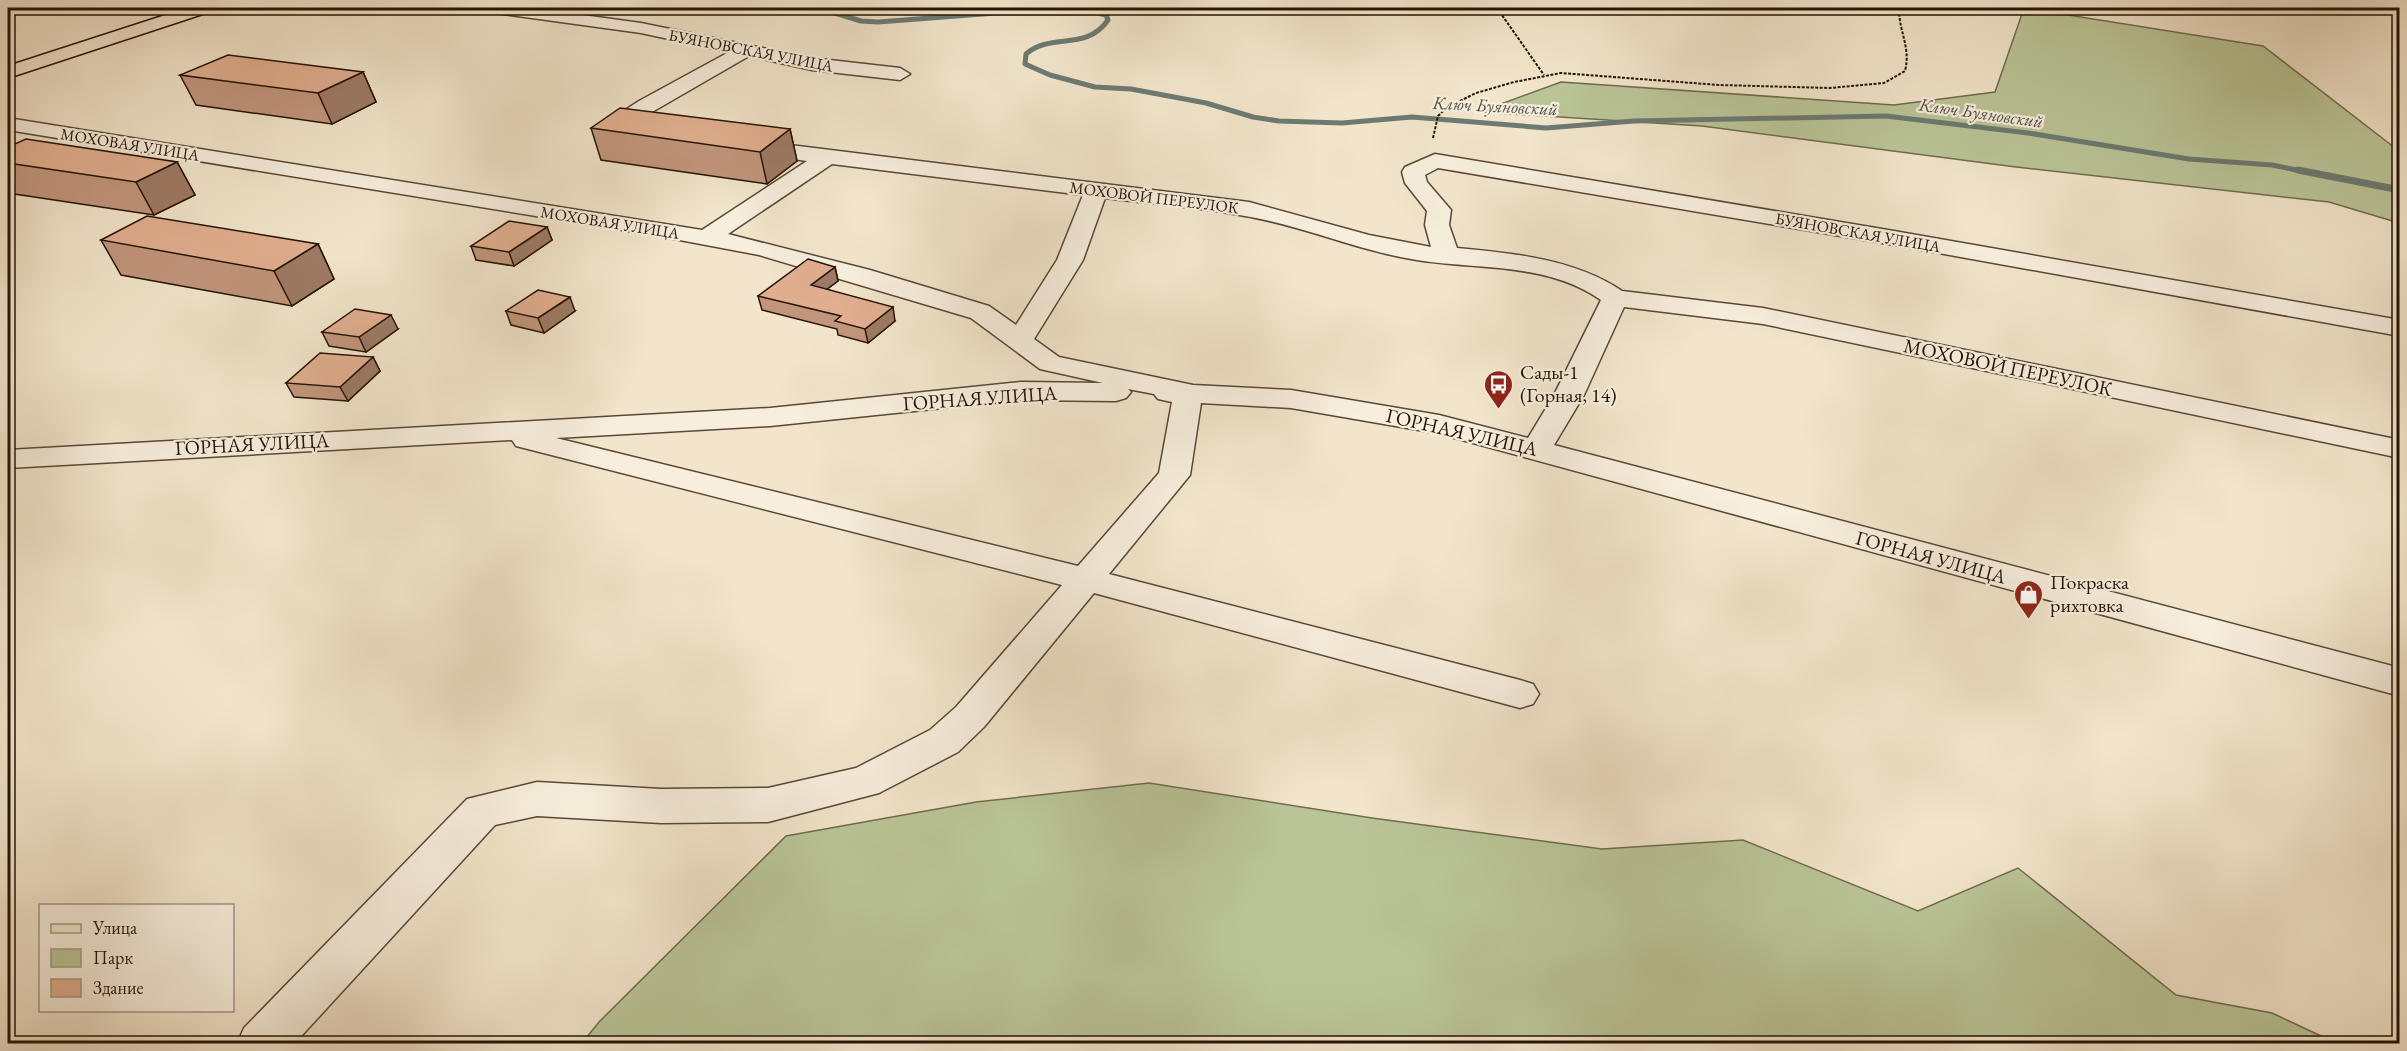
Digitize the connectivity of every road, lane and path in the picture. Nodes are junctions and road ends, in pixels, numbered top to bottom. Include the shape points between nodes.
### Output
1 (203, 8) edge
2 (496, 8) edge
3 (1497, 8) edge
4 (1899, 8) edge
5 (745, 51) junction
6 (8, 72) edge
7 (900, 74) dead end
8 (1544, 75) junction
9 (8, 124) edge
10 (643, 133) edge
11 (734, 145) edge
12 (829, 156) junction
13 (1429, 163) junction
14 (1097, 190) junction
15 (706, 238) junction
16 (1447, 257) junction
17 (1615, 298) junction
18 (2400, 328) edge
19 (1019, 341) junction
20 (1188, 393) junction
21 (497, 432) junction
22 (1537, 449) junction
23 (2400, 449) edge
24 (8, 459) edge
25 (1087, 580) junction
26 (2400, 682) edge
27 (1520, 694) dead end
28 (261, 1044) edge

1 - 6 main road
2 - 5 street, БУЯНОВСКАЯ УЛИЦА via 631,27
3 - 8 path
4 - 8 path via 1909,56 1905,70 1884,82 1830,88 1771,88
5 - 7 street, БУЯНОВСКАЯ УЛИЦА via 812,64
5 - 10 street via 609,129
8 - 13 path via 1448,105 1437,117
9 - 15 street, МОХОВАЯ УЛИЦА
11 - 12 street, МОХОВОЙ ПЕРЕУЛОК
12 - 14 street, МОХОВОЙ ПЕРЕУЛОК
12 - 15 street
13 - 16 street via 1413,172 1416,183 1439,210 1437,225
13 - 18 street, БУЯНОВСКАЯ УЛИЦА via 1455,162
14 - 16 street, МОХОВОЙ ПЕРЕУЛОК via 1249,208 1365,242
14 - 19 street via 1070,260
15 - 19 street, МОХОВАЯ УЛИЦА via 761,248 980,312
16 - 17 street, МОХОВОЙ ПЕРЕУЛОК via 1509,260 1595,284
17 - 22 street via 1569,395
17 - 23 street, МОХОВОЙ ПЕРЕУЛОК via 1763,316
19 - 20 street, МОХОВАЯ УЛИЦА via 1050,363
20 - 21 street, ГОРНАЯ УЛИЦА via 1021,391 770,417
20 - 22 street, ГОРНАЯ УЛИЦА via 1291,399 1439,424
20 - 25 street via 1174,475
21 - 24 street, ГОРНАЯ УЛИЦА
21 - 25 street, ГОРНАЯ УЛИЦА
22 - 26 street, ГОРНАЯ УЛИЦА
25 - 27 street, ГОРНАЯ УЛИЦА
25 - 28 street via 970,717 944,741 865,782 768,805 662,806 537,799 482,812

